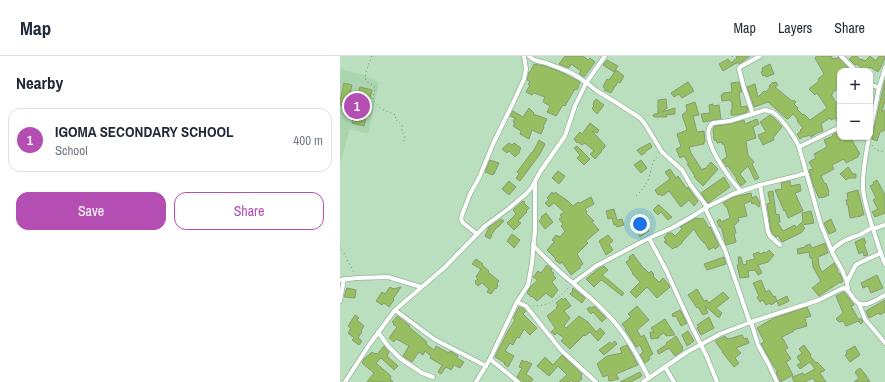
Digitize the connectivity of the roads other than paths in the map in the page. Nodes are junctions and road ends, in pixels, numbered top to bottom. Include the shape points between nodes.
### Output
1 (524, 56) edge
2 (529, 56) edge
3 (605, 56) edge
4 (760, 56) edge
5 (841, 56) edge
6 (853, 68) edge
7 (885, 68) edge
8 (586, 82) junction
9 (873, 86) edge
10 (878, 88) junction
11 (873, 109) edge
12 (753, 114) junction
13 (837, 128) edge
14 (869, 140) edge
15 (799, 147) junction
16 (806, 173) junction
17 (535, 182) junction
18 (760, 185) junction
19 (741, 191) junction
20 (706, 208) junction
21 (885, 225) edge
22 (873, 228) junction
23 (478, 234) junction
24 (649, 238) junction
25 (534, 245) junction
26 (780, 245) dead end
27 (832, 251) junction
28 (881, 253) junction
29 (885, 264) edge
30 (342, 280) edge
31 (847, 282) junction
32 (573, 283) junction
33 (421, 287) junction
34 (848, 290) junction
35 (885, 295) edge
36 (340, 301) edge
37 (517, 302) junction
38 (860, 304) junction
39 (395, 310) junction
40 (751, 322) junction
41 (378, 332) junction
42 (885, 343) edge
43 (700, 344) junction
44 (490, 359) junction
45 (486, 366) junction
46 (665, 367) junction
47 (433, 377) dead end
48 (649, 378) junction
49 (345, 382) edge
50 (476, 382) edge
51 (518, 382) edge
52 (596, 382) edge
53 (643, 382) edge
54 (674, 382) edge
55 (717, 382) edge
56 (777, 382) edge

1 - 23 street via 524,79 462,215 463,223
2 - 8 street
3 - 8 street
4 - 12 street via 739,69
5 - 6 street
7 - 10 street
8 - 17 street via 565,136
8 - 20 street via 640,118 662,152 682,170
9 - 10 street
10 - 11 street
12 - 15 street via 765,110 774,113 784,123
12 - 19 street via 713,123 709,127 709,136 716,156 724,171
13 - 15 street
14 - 22 street via 863,170 863,189
15 - 16 street
16 - 18 street
16 - 27 street via 821,225
17 - 23 street via 527,193
17 - 25 street
18 - 19 street
18 - 26 street via 768,232
19 - 20 street
20 - 24 street
20 - 40 street via 725,250
21 - 22 street
22 - 27 street via 841,243
22 - 28 street
23 - 33 street
24 - 32 street via 596,266
24 - 43 street
25 - 32 street
25 - 37 street via 528,285
27 - 31 street
28 - 29 street
28 - 31 street via 857,264
30 - 33 street via 388,277
30 - 36 street
31 - 34 street
32 - 48 street via 615,322
33 - 39 street
34 - 38 street
34 - 40 street via 844,288 819,300
35 - 38 street via 871,303
37 - 44 street
37 - 52 street via 526,306 561,350
38 - 42 street via 865,319
39 - 41 street
39 - 45 street via 434,339
40 - 43 street
40 - 56 street via 758,346
41 - 47 street via 401,359
41 - 49 street
43 - 46 street
43 - 55 street
44 - 45 street
44 - 51 street
45 - 50 street
46 - 48 street
46 - 54 street
48 - 53 street

